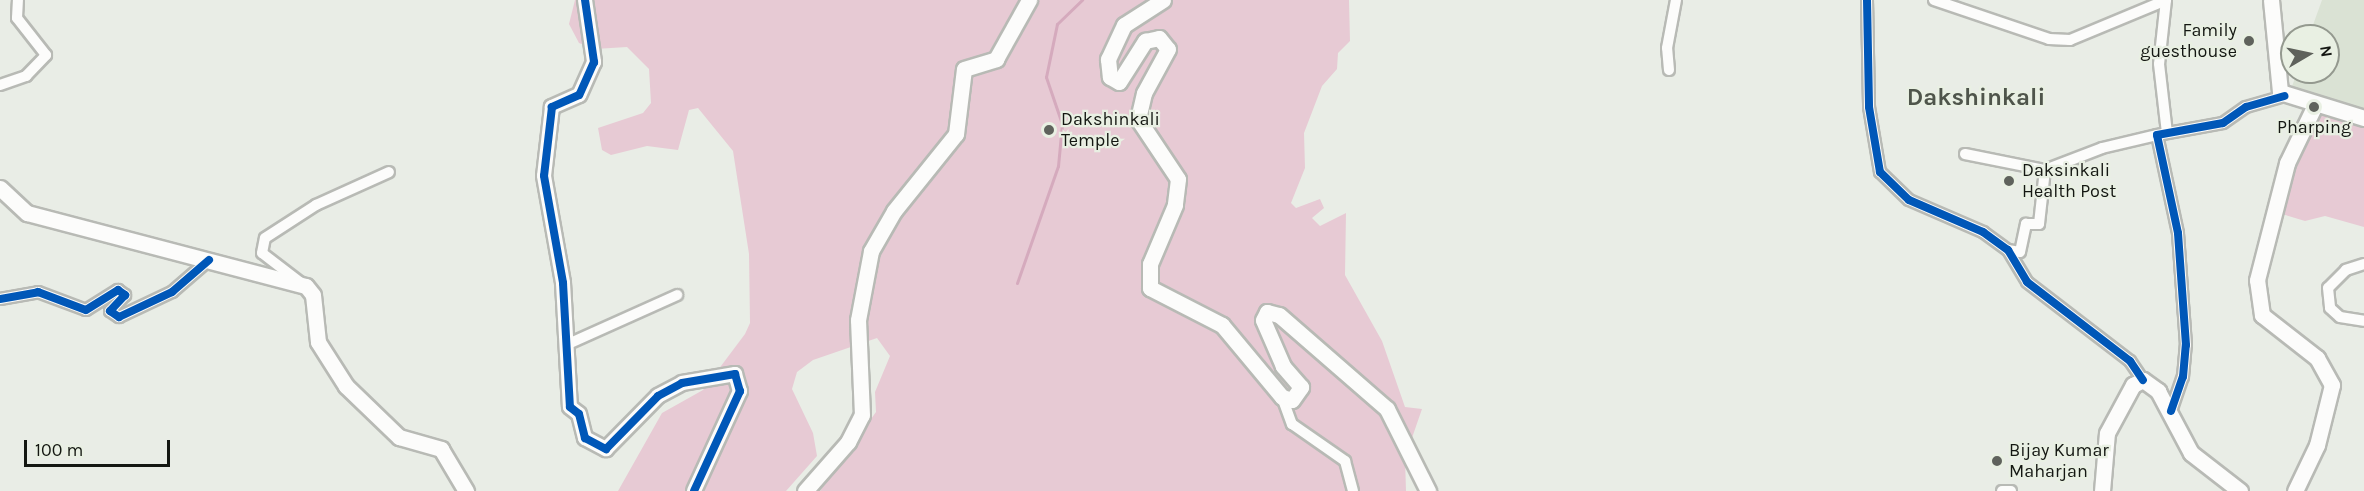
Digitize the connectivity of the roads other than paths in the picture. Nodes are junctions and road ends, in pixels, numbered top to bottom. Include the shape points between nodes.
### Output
1 (18, 0) edge
2 (585, 0) edge
3 (1029, 0) edge
4 (1163, 0) edge
5 (1676, 0) edge
6 (1867, 0) edge
7 (1934, 0) edge
8 (2271, 0) edge
9 (1669, 70) dead end
10 (0, 85) edge
11 (2284, 96) junction
12 (2314, 106) junction
13 (2364, 118) edge
14 (2162, 134) junction
15 (1965, 154) dead end
16 (2045, 170) junction
17 (389, 172) dead end
18 (0, 188) edge
19 (2008, 250) junction
20 (209, 260) junction
21 (2364, 264) edge
22 (306, 286) junction
23 (677, 295) dead end
24 (0, 299) edge
25 (2364, 321) edge
26 (566, 345) junction
27 (2143, 380) junction
28 (1282, 397) junction
29 (2171, 411) junction
30 (466, 491) edge
31 (694, 491) edge
32 (805, 491) edge
33 (1353, 491) edge
34 (1428, 491) edge
35 (2002, 491) edge
36 (2011, 491) edge
37 (2102, 491) edge
38 (2240, 491) edge
39 (2295, 491) edge

1 - 10 street via 17,18 44,51 45,60 26,76
2 - 26 street via 594,62 579,96 552,107 546,135 544,176 563,283
3 - 32 main road via 996,59 961,73 956,134 894,211 871,251 858,320 862,415 848,442
4 - 28 main road via 1124,25 1108,59 1110,77 1119,82 1127,78 1145,41 1163,40 1168,50 1144,93 1138,119 1178,180 1149,284 1156,294 1222,325
5 - 9 street via 1667,48
6 - 19 street via 1869,107 1880,172 1909,200 1983,232
7 - 14 street via 2049,39 2070,40 2166,0 2159,64
8 - 11 main road via 2276,83
11 - 12 main road
11 - 14 street via 2246,107 2223,123
12 - 13 main road
12 - 39 main road via 2287,163 2257,280 2262,315 2317,358 2332,384 2318,445
14 - 16 street via 2102,148
14 - 29 street via 2178,233 2186,345 2183,377
15 - 16 street
16 - 19 street via 2039,224 2026,224 2020,252
17 - 22 street via 316,205 265,238 262,253
18 - 20 main road via 27,213
19 - 27 street via 2027,282 2130,361
20 - 22 main road
20 - 24 street via 172,292 119,316 110,311 124,295 118,290 86,310 38,292
21 - 25 street via 2346,270 2328,288 2330,308 2340,316
22 - 30 main road via 313,295 318,342 346,386 399,437 441,449
23 - 26 street
26 - 31 street via 570,407 579,414 585,438 606,448 658,396 682,383 735,374 741,381
27 - 29 main road via 2158,391
27 - 37 main road via 2133,385 2108,433
28 - 33 street via 1292,424 1345,461
28 - 34 main road via 1297,399 1302,389 1266,329 1263,316 1270,311 1383,405
29 - 38 main road via 2191,453
35 - 36 street

